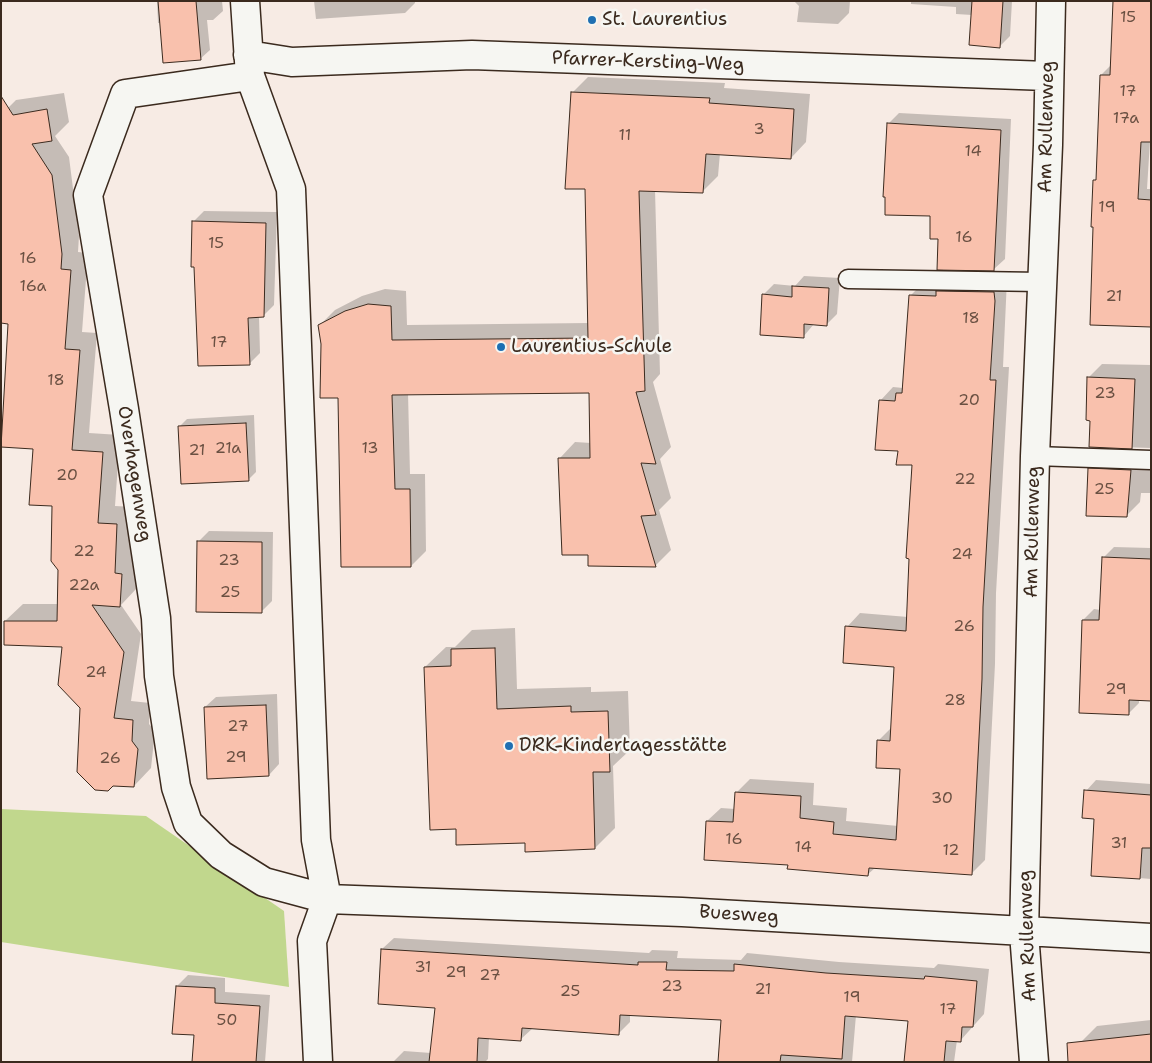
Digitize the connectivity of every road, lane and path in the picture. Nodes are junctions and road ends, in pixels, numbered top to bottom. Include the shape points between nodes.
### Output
1 (245, 1) edge
2 (1051, 1) edge
3 (249, 66) junction
4 (1047, 76) junction
5 (848, 279) dead end
6 (1041, 282) junction
7 (1035, 456) junction
8 (1151, 460) edge
9 (327, 899) junction
10 (1024, 932) junction
11 (1151, 938) edge
12 (318, 1062) edge
13 (1034, 1062) edge

1 - 3 street
2 - 4 street, Am Rullenweg
3 - 4 street, Pfarrer-Kersting-Weg via 472,55
3 - 9 street via 291,189 316,840
3 - 9 street, Overhagenweg via 125,94 88,196 124,409 156,618 159,676 182,807 188,823 221,855 264,882
4 - 6 street, Am Rullenweg via 1048,146
5 - 6 lane
6 - 7 street, Am Rullenweg
7 - 8 lane
7 - 10 street, Am Rullenweg
9 - 10 street, Buesweg via 682,912
9 - 12 street via 312,941
10 - 11 street, Buesweg
10 - 13 street, Am Rullenweg

